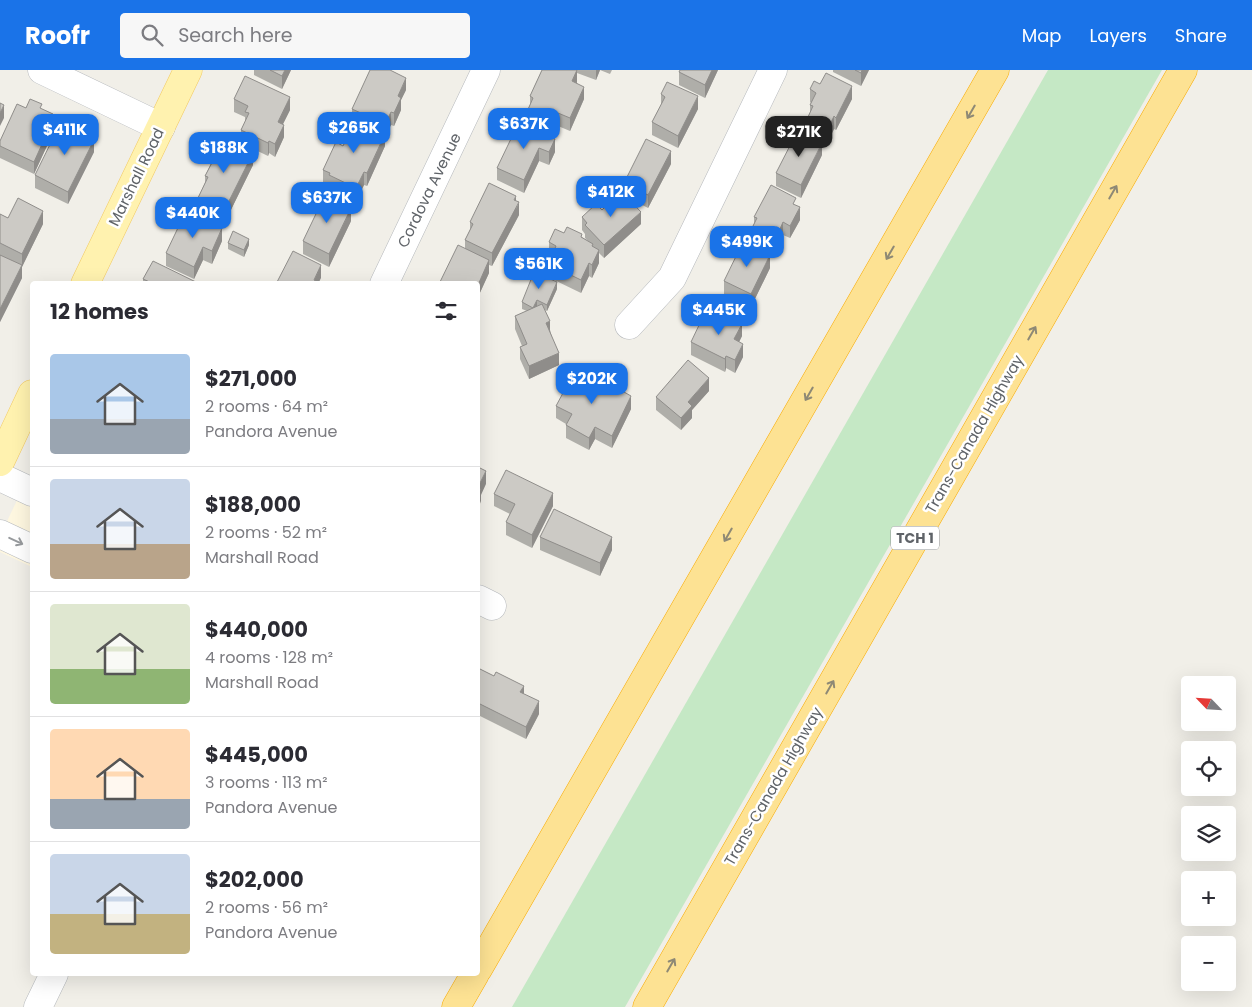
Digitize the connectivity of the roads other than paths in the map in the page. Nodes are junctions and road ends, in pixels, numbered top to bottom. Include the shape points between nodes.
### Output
1 (42, 70) edge
2 (188, 70) edge
3 (486, 70) edge
4 (772, 70) edge
5 (995, 70) edge
6 (1183, 70) edge
7 (160, 127) junction
8 (86, 281) edge
9 (385, 281) edge
10 (629, 325) dead end
11 (30, 398) edge
12 (0, 462) edge
13 (0, 478) edge
14 (30, 491) edge
15 (0, 534) edge
16 (30, 548) edge
17 (480, 966) edge
18 (53, 976) edge
19 (474, 976) edge
20 (38, 1007) edge
21 (456, 1007) edge
22 (647, 1007) edge

1 - 7 street
2 - 7 main road, Marshall Road
3 - 9 street, Cordova Avenue
4 - 10 street via 672,278
5 -> 17 highway
22 -> 6 highway, Trans-Canada Highway / TCH 1
7 - 8 main road, Marshall Road
11 - 12 main road
13 - 14 street
15 -> 16 street
18 - 20 street
19 - 21 highway

